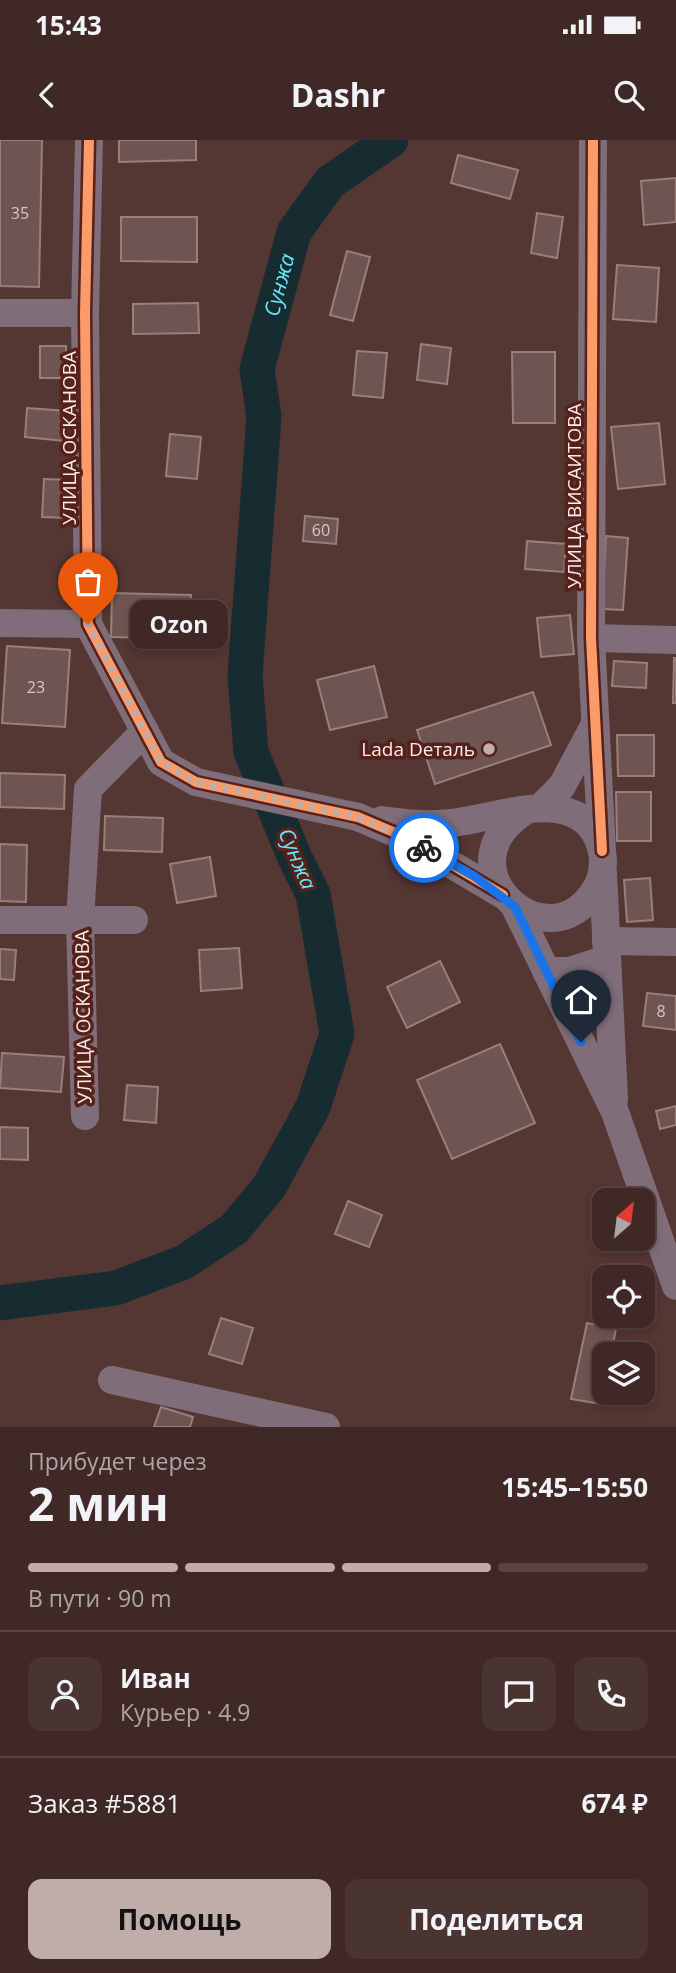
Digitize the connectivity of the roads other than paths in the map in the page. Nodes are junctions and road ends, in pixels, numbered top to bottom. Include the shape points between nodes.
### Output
1 (89, 140) edge
2 (593, 140) edge
3 (0, 313) edge
4 (85, 313) junction
5 (0, 622) edge
6 (88, 624) junction
7 (591, 638) junction
8 (676, 640) edge
9 (596, 724) junction
10 (145, 730) junction
11 (533, 809) junction
12 (358, 817) junction
13 (603, 860) junction
14 (509, 901) junction
15 (0, 920) edge
16 (80, 920) junction
17 (134, 920) dead end
18 (676, 942) edge
19 (607, 950) junction
20 (547, 971) junction
21 (615, 1112) junction
22 (85, 1116) dead end
23 (674, 1271) edge
24 (112, 1381) dead end
25 (326, 1427) edge

1 - 4 street, УЛИЦА ОСКАНОВА
2 - 7 street, УЛИЦА ВИСАИТОВА
3 - 4 street
4 - 6 street, УЛИЦА ОСКАНОВА
5 - 6 street
6 - 10 street, УЛИЦА ОСКАНОВА
7 - 8 street
7 - 9 street, УЛИЦА ВИСАИТОВА
9 - 11 street via 562,786
9 - 13 street, УЛИЦА ВИСАИТОВА
10 - 12 street, УЛИЦА ОСКАНОВА via 161,762 196,782
10 - 16 street, УЛИЦА ОСКАНОВА via 88,789
11 - 12 street via 449,824
11 - 13 street via 565,810 586,822 597,836
11 - 14 street via 505,827 493,848 493,873
12 - 14 street via 405,837
13 - 14 street via 590,898 562,916 529,915
13 - 19 street, УЛИЦА ВИСАИТОВА
14 - 20 street
15 - 16 street
16 - 17 street
16 - 22 street, УЛИЦА ОСКАНОВА
18 - 19 street
19 - 20 street via 569,971
19 - 21 street, УЛИЦА ВИСАИТОВА
20 - 21 street
21 - 23 street
24 - 25 street

